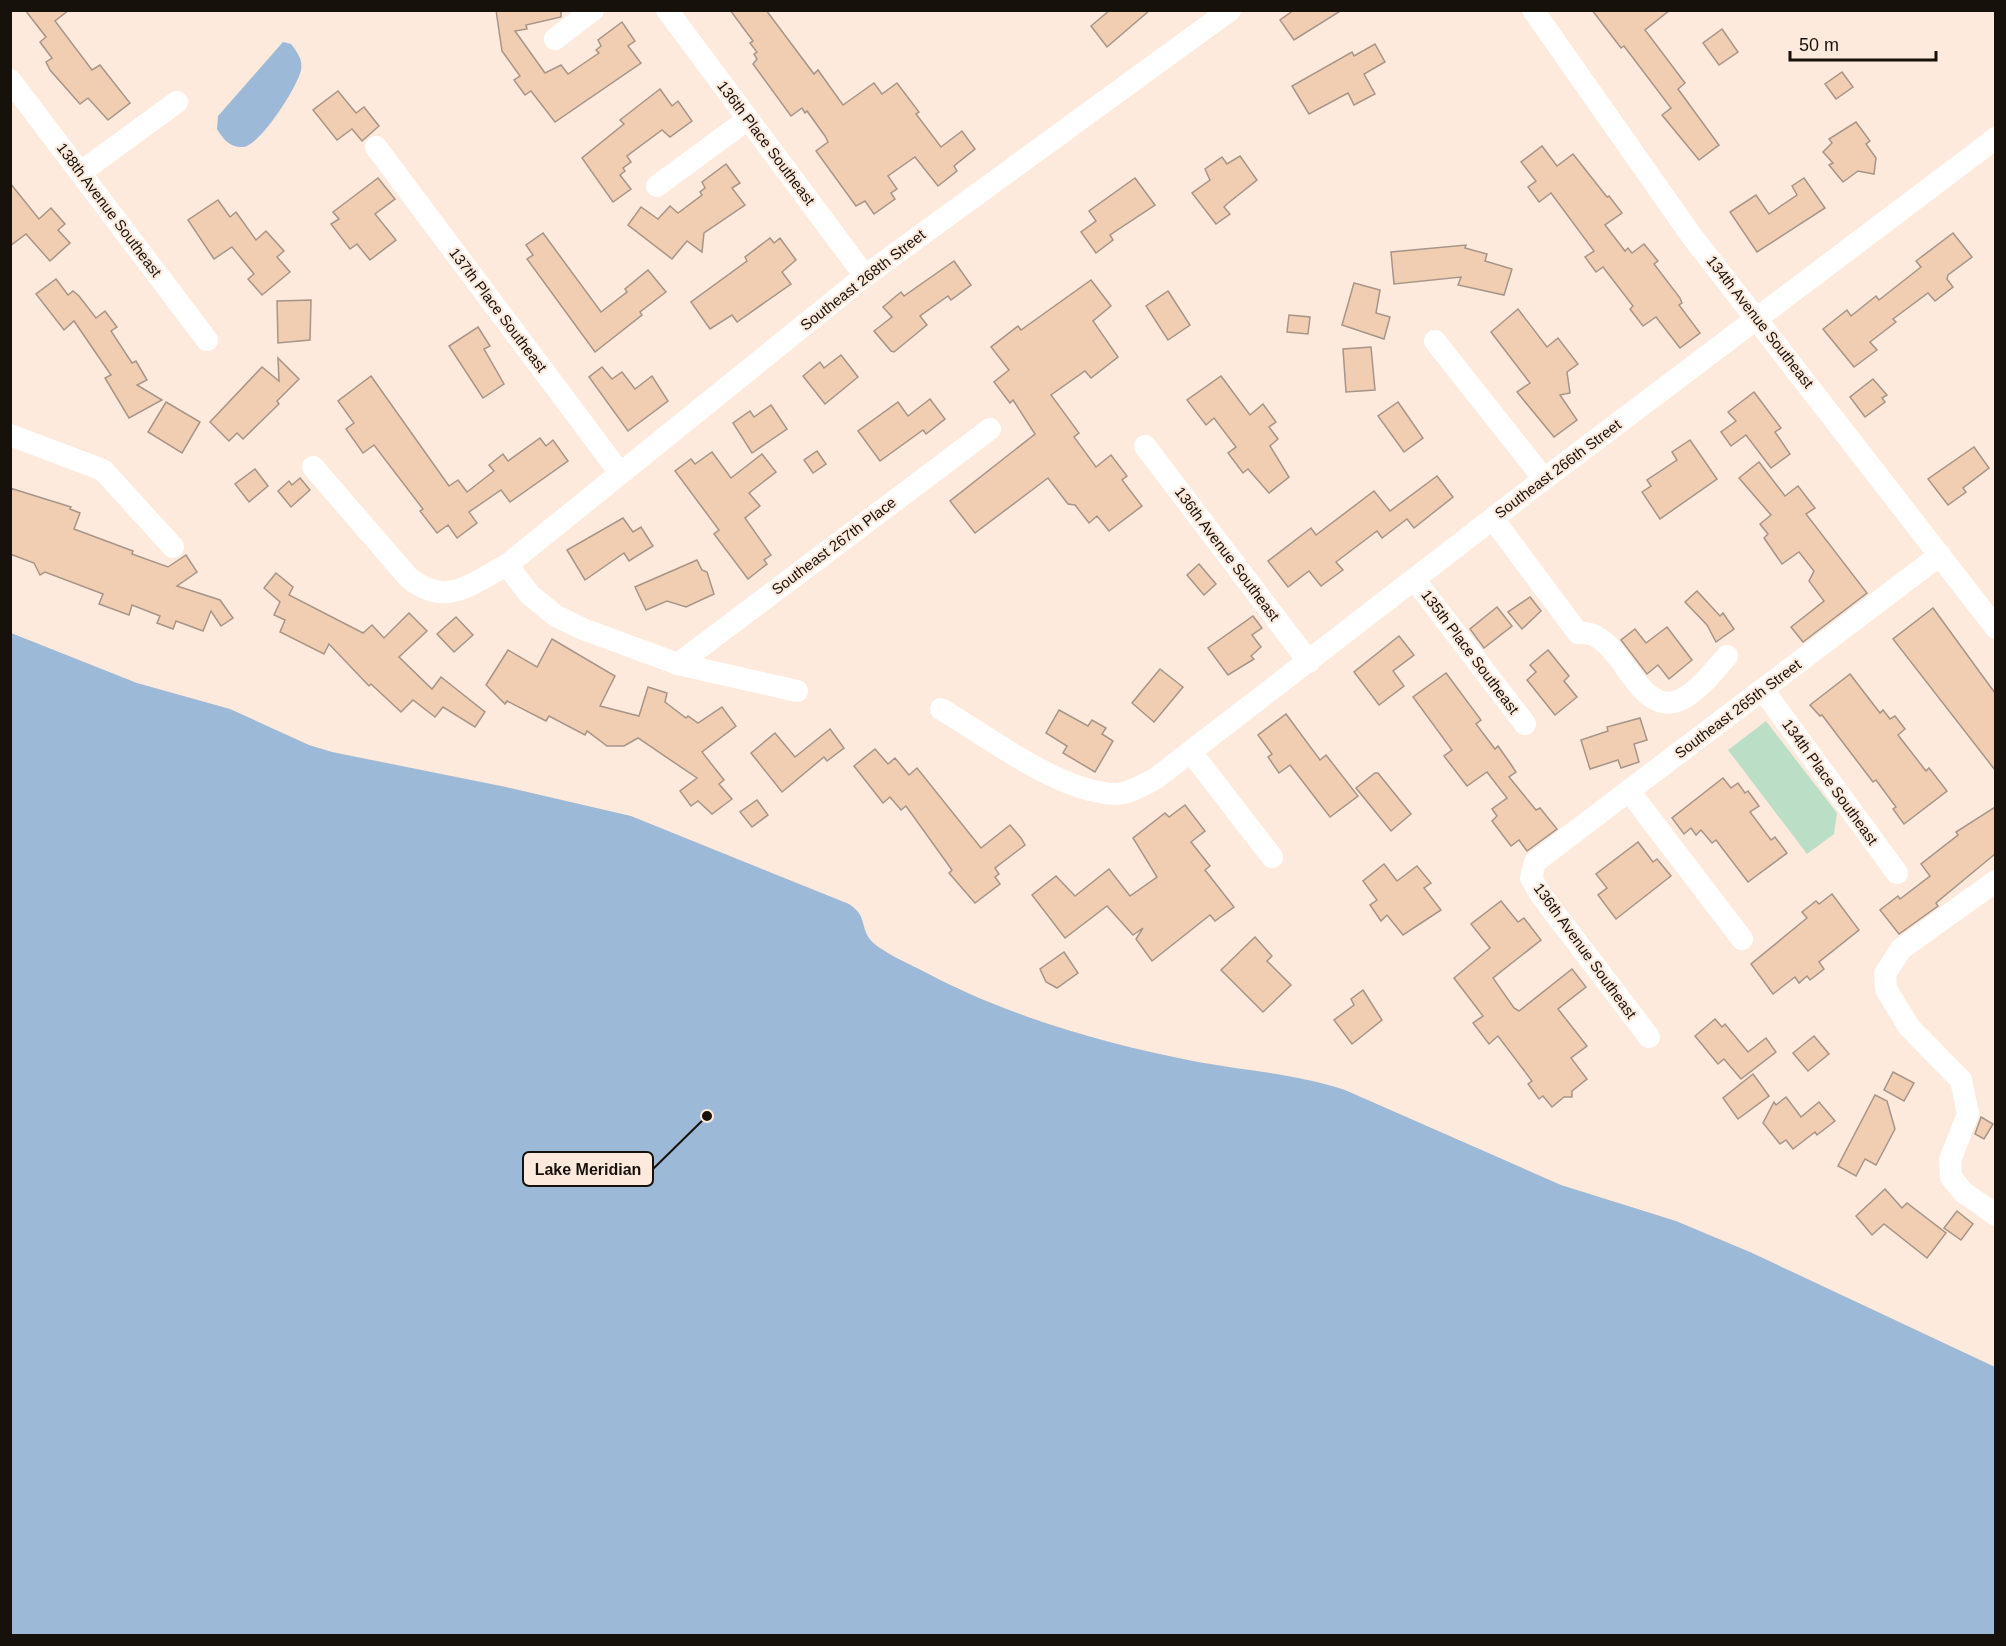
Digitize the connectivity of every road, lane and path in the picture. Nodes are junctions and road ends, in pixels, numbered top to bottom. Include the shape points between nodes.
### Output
1 (593, 10) edge
2 (668, 10) edge
3 (1230, 10) edge
4 (1533, 10) edge
5 (555, 39) dead end
6 (10, 80) edge
7 (177, 102) dead end
8 (748, 119) junction
9 (1995, 138) edge
10 (375, 147) dead end
11 (81, 172) junction
12 (657, 186) dead end
13 (864, 276) junction
14 (1758, 318) junction
15 (207, 340) dead end
16 (1435, 341) dead end
17 (990, 429) dead end
18 (10, 435) edge
19 (1145, 446) dead end
20 (313, 467) dead end
21 (620, 473) junction
22 (1544, 479) junction
23 (1493, 519) junction
24 (173, 548) dead end
25 (1940, 555) junction
26 (507, 565) junction
27 (1414, 580) junction
28 (1995, 628) edge
29 (1728, 656) dead end
30 (1309, 662) junction
31 (678, 664) junction
32 (1762, 690) junction
33 (797, 691) dead end
34 (941, 709) dead end
35 (1525, 724) dead end
36 (1191, 752) junction
37 (1629, 791) junction
38 (1272, 858) dead end
39 (1535, 862) joint
40 (1896, 873) dead end
41 (1995, 881) edge
42 (1743, 939) dead end
43 (1649, 1037) dead end
44 (1995, 1215) edge

1 - 5 street
2 - 8 street, 136th Place Southeast
3 - 13 street, Southeast 268th Street
4 - 14 street, 134th Avenue Southeast via 1691,235
6 - 11 street, 138th Avenue Southeast
7 - 11 street
8 - 12 street
8 - 13 street, 136th Place Southeast
9 - 14 street, Southeast 266th Street
10 - 21 street, 137th Place Southeast
11 - 15 street, 138th Avenue Southeast
13 - 21 street, Southeast 268th Street
14 - 22 street, Southeast 266th Street
14 - 25 street, 134th Avenue Southeast
16 - 22 street
17 - 31 street, Southeast 267th Place
18 - 24 street via 103,470
19 - 30 street, 136th Avenue Southeast
20 - 26 street, Southeast 268th Street via 409,578 424,590 441,594 459,590
21 - 26 street, Southeast 268th Street
22 - 23 street, Southeast 266th Street
23 - 27 street, Southeast 266th Street
23 - 29 street via 1578,633 1596,635 1608,644 1654,699 1682,699
25 - 28 street, 134th Avenue Southeast
25 - 32 street, Southeast 265th Street
26 - 31 street via 530,595 556,616 641,653
27 - 30 street, Southeast 266th Street
27 - 35 street, 135th Place Southeast
30 - 36 street, Southeast 266th Street
31 - 33 street
32 - 37 street, Southeast 265th Street
32 - 40 street, 134th Place Southeast
34 - 36 street, Southeast 266th Street via 1040,769 1074,785 1118,794 1155,780
36 - 38 street
37 - 39 street, Southeast 265th Street
37 - 42 street
39 - 43 street, 136th Avenue Southeast via 1531,878 1541,895
41 - 44 street via 1901,949 1885,974 1886,988 1909,1027 1961,1080 1968,1114 1950,1160 1951,1177 1963,1192

